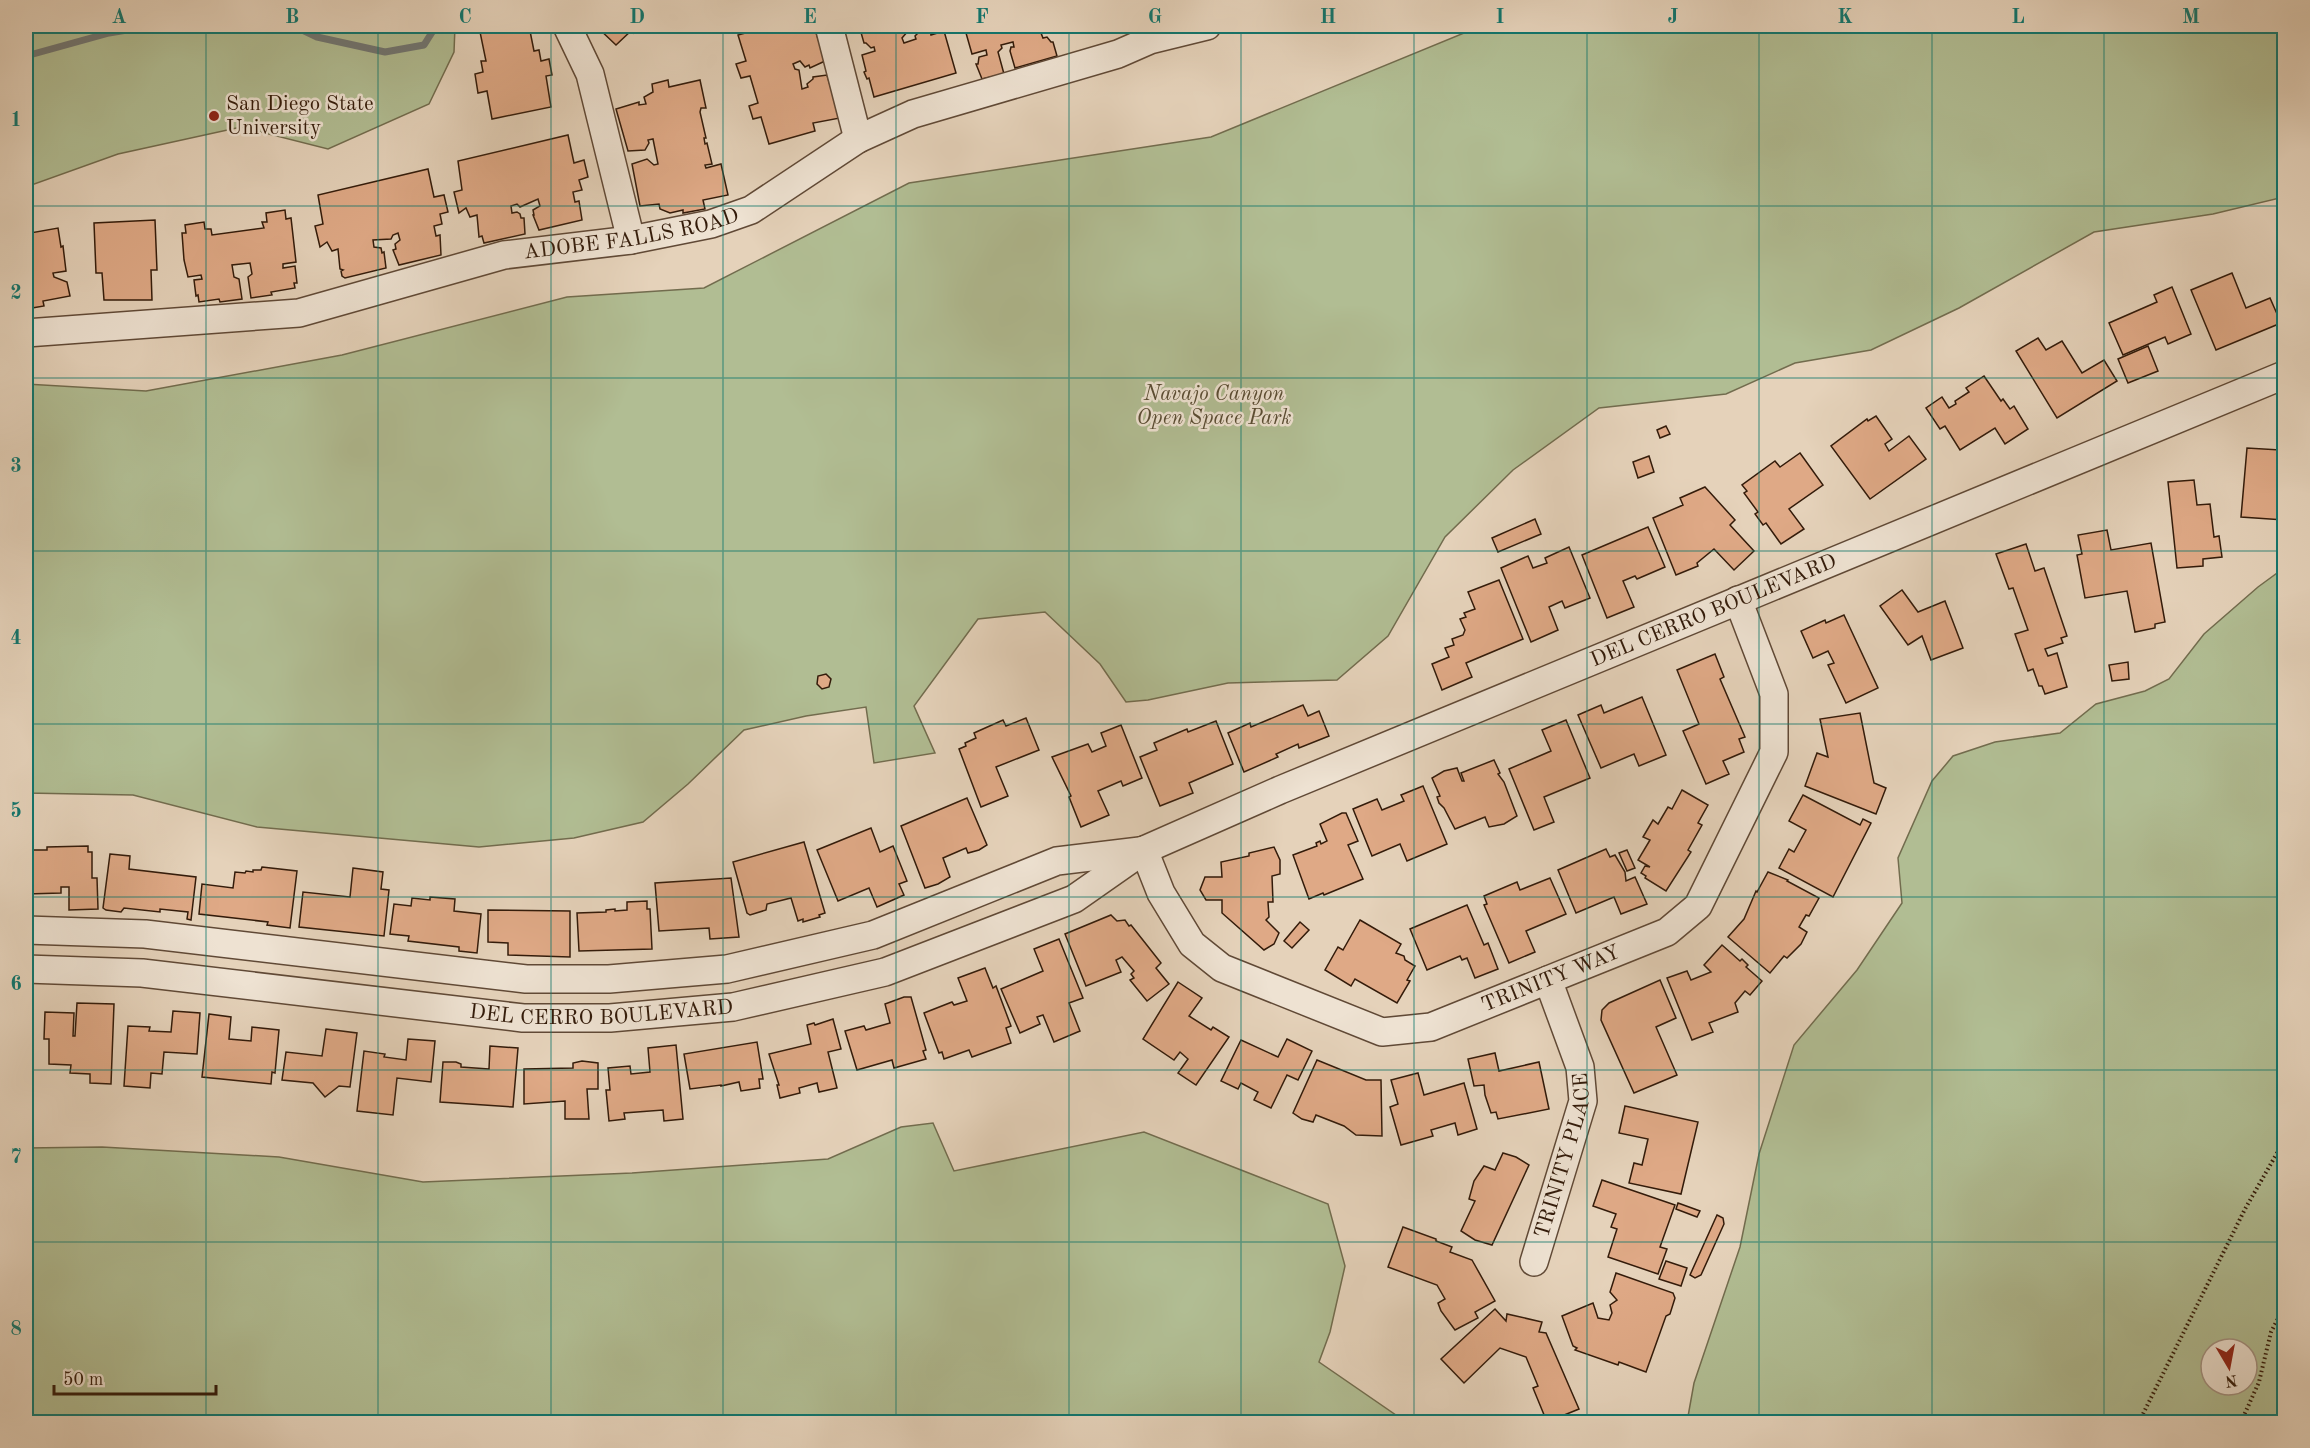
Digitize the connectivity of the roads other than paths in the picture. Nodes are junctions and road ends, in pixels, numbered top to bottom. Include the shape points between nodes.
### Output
1 (567, 26) edge
2 (829, 26) edge
3 (1207, 26) edge
4 (1140, 33) edge
5 (858, 139) junction
6 (631, 240) junction
7 (26, 333) edge
8 (2284, 375) edge
9 (1738, 600) junction
10 (1144, 850) junction
11 (26, 930) edge
12 (26, 969) edge
13 (1548, 980) junction
14 (1534, 1262) dead end

1 - 6 street via 590,74
2 - 5 street
3 - 4 street, ADOBE FALLS ROAD
4 - 5 street, ADOBE FALLS ROAD via 1118,54 913,114
5 - 6 street, ADOBE FALLS ROAD via 751,210 711,224
6 - 7 street, ADOBE FALLS ROAD via 504,255 299,313
8 - 9 street, DEL CERRO BOULEVARD
9 - 10 street, DEL CERRO BOULEVARD
9 - 13 street, TRINITY WAY via 1774,694 1774,752 1698,906 1667,932
10 - 11 street, DEL CERRO BOULEVARD via 1057,861 873,935 727,969 609,979 526,979 145,934
10 - 12 street, DEL CERRO BOULEVARD via 1074,899 885,972 733,1007 610,1018 523,1018 142,973
10 - 13 street, TRINITY WAY via 1161,893 1192,944 1222,968 1382,1032 1431,1027
13 - 14 street, TRINITY PLACE via 1580,1067 1583,1101

